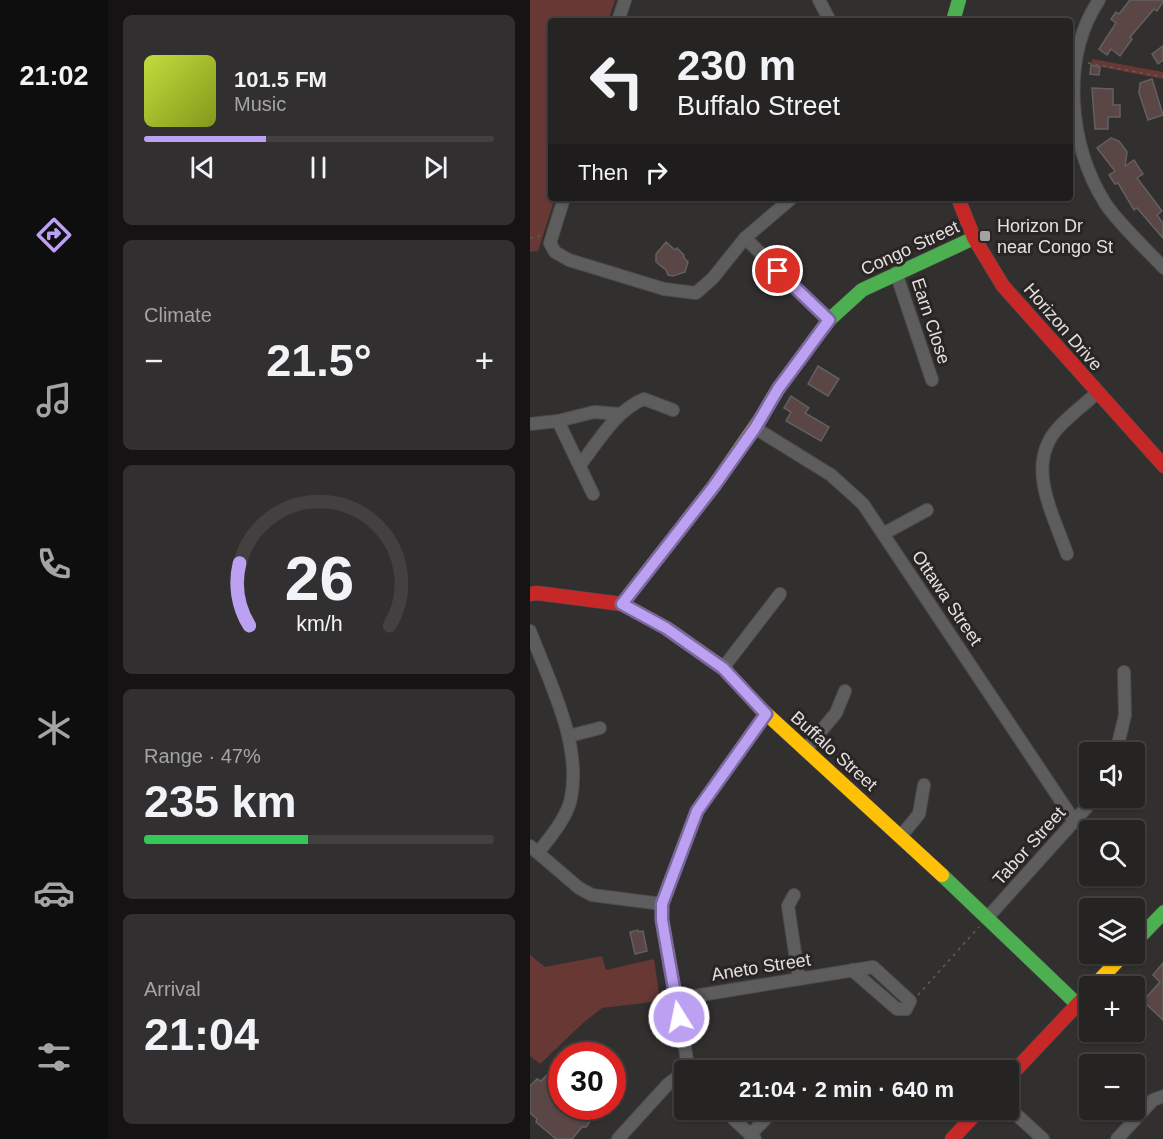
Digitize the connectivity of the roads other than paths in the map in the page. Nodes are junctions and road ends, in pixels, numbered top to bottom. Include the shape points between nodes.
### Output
1 (625, 0) edge
2 (819, 0) edge
3 (959, 0) edge
4 (1099, 0) edge
5 (619, 18) edge
6 (828, 18) edge
7 (954, 18) edge
8 (563, 201) edge
9 (788, 201) edge
10 (959, 201) edge
11 (745, 238) junction
12 (974, 238) junction
13 (1163, 268) edge
14 (896, 273) junction
15 (829, 320) junction
16 (932, 380) dead end
17 (1097, 393) junction
18 (673, 410) dead end
19 (620, 414) junction
20 (558, 421) junction
21 (530, 424) edge
22 (755, 428) junction
23 (580, 465) junction
24 (1163, 466) edge
25 (593, 494) dead end
26 (927, 510) dead end
27 (883, 534) junction
28 (1067, 554) dead end
29 (530, 594) edge
30 (780, 594) dead end
31 (622, 604) junction
32 (530, 631) edge
33 (723, 668) junction
34 (1124, 672) dead end
35 (845, 691) dead end
36 (766, 714) junction
37 (600, 728) dead end
38 (569, 736) junction
39 (1119, 742) edge
40 (806, 749) junction
41 (924, 785) dead end
42 (1087, 808) edge
43 (1075, 822) junction
44 (901, 836) junction
45 (534, 849) edge
46 (794, 895) dead end
47 (662, 904) junction
48 (1163, 914) edge
49 (988, 917) junction
50 (1145, 932) edge
51 (1115, 964) edge
52 (1103, 976) edge
53 (799, 979) junction
54 (676, 999) junction
55 (910, 1001) road end
56 (1077, 1004) joint
57 (685, 1060) edge
58 (1019, 1066) edge
59 (674, 1080) edge
60 (1163, 1096) edge
61 (1019, 1117) edge
62 (735, 1120) edge
63 (766, 1120) edge
64 (970, 1120) edge
65 (753, 1137) edge
66 (618, 1139) edge
67 (952, 1139) edge
68 (1043, 1139) edge
69 (1117, 1139) edge

1 - 5 street
2 - 6 street
3 - 7 street
4 - 13 street via 1076,61 1077,139 1088,174 1106,205
8 - 11 street via 550,243 555,252 569,260 664,289 696,293
9 - 11 street
10 - 12 street, Horizon Drive
11 - 15 street
12 - 14 street, Congo Street
12 - 17 street, Horizon Drive via 1003,286
14 - 15 street, Congo Street via 862,290
14 - 16 street, Earn Close
15 - 22 street, Congo Street via 778,389
17 - 24 street, Horizon Drive
17 - 28 street via 1059,427 1044,452 1043,485
18 - 19 street via 644,399
19 - 20 street via 594,412
19 - 23 street
20 - 21 street
20 - 23 street
22 - 27 street, Ottawa Street via 831,475 863,504
22 - 31 street, Congo Street
23 - 25 street
26 - 27 street
27 - 43 street, Ottawa Street
29 - 31 street, Buffalo Street
30 - 33 street
31 - 33 street, Buffalo Street via 666,628
32 - 38 street
33 - 36 street, Buffalo Street
34 - 39 street via 1125,715
35 - 40 street via 836,713
36 - 40 street, Buffalo Street
36 - 47 street via 697,811
37 - 38 street
38 - 45 street via 574,764 571,800 557,828
40 - 44 street, Buffalo Street
41 - 44 street via 919,814
42 - 43 street, Tabor Street
43 - 49 street, Tabor Street
44 - 49 street, Buffalo Street
45 - 47 street via 592,895
46 - 53 street via 788,906
47 - 54 street
48 - 50 street
49 - 56 street, Buffalo Street
51 - 52 street
53 - 54 street, Aneto Street
53 - 55 street, Aneto Street via 852,970 897,1009 906,1009
54 - 57 street
56 - 58 street
59 - 66 street
60 - 69 street via 1153,1100
61 - 68 street
62 - 65 street
63 - 65 street
64 - 67 street

